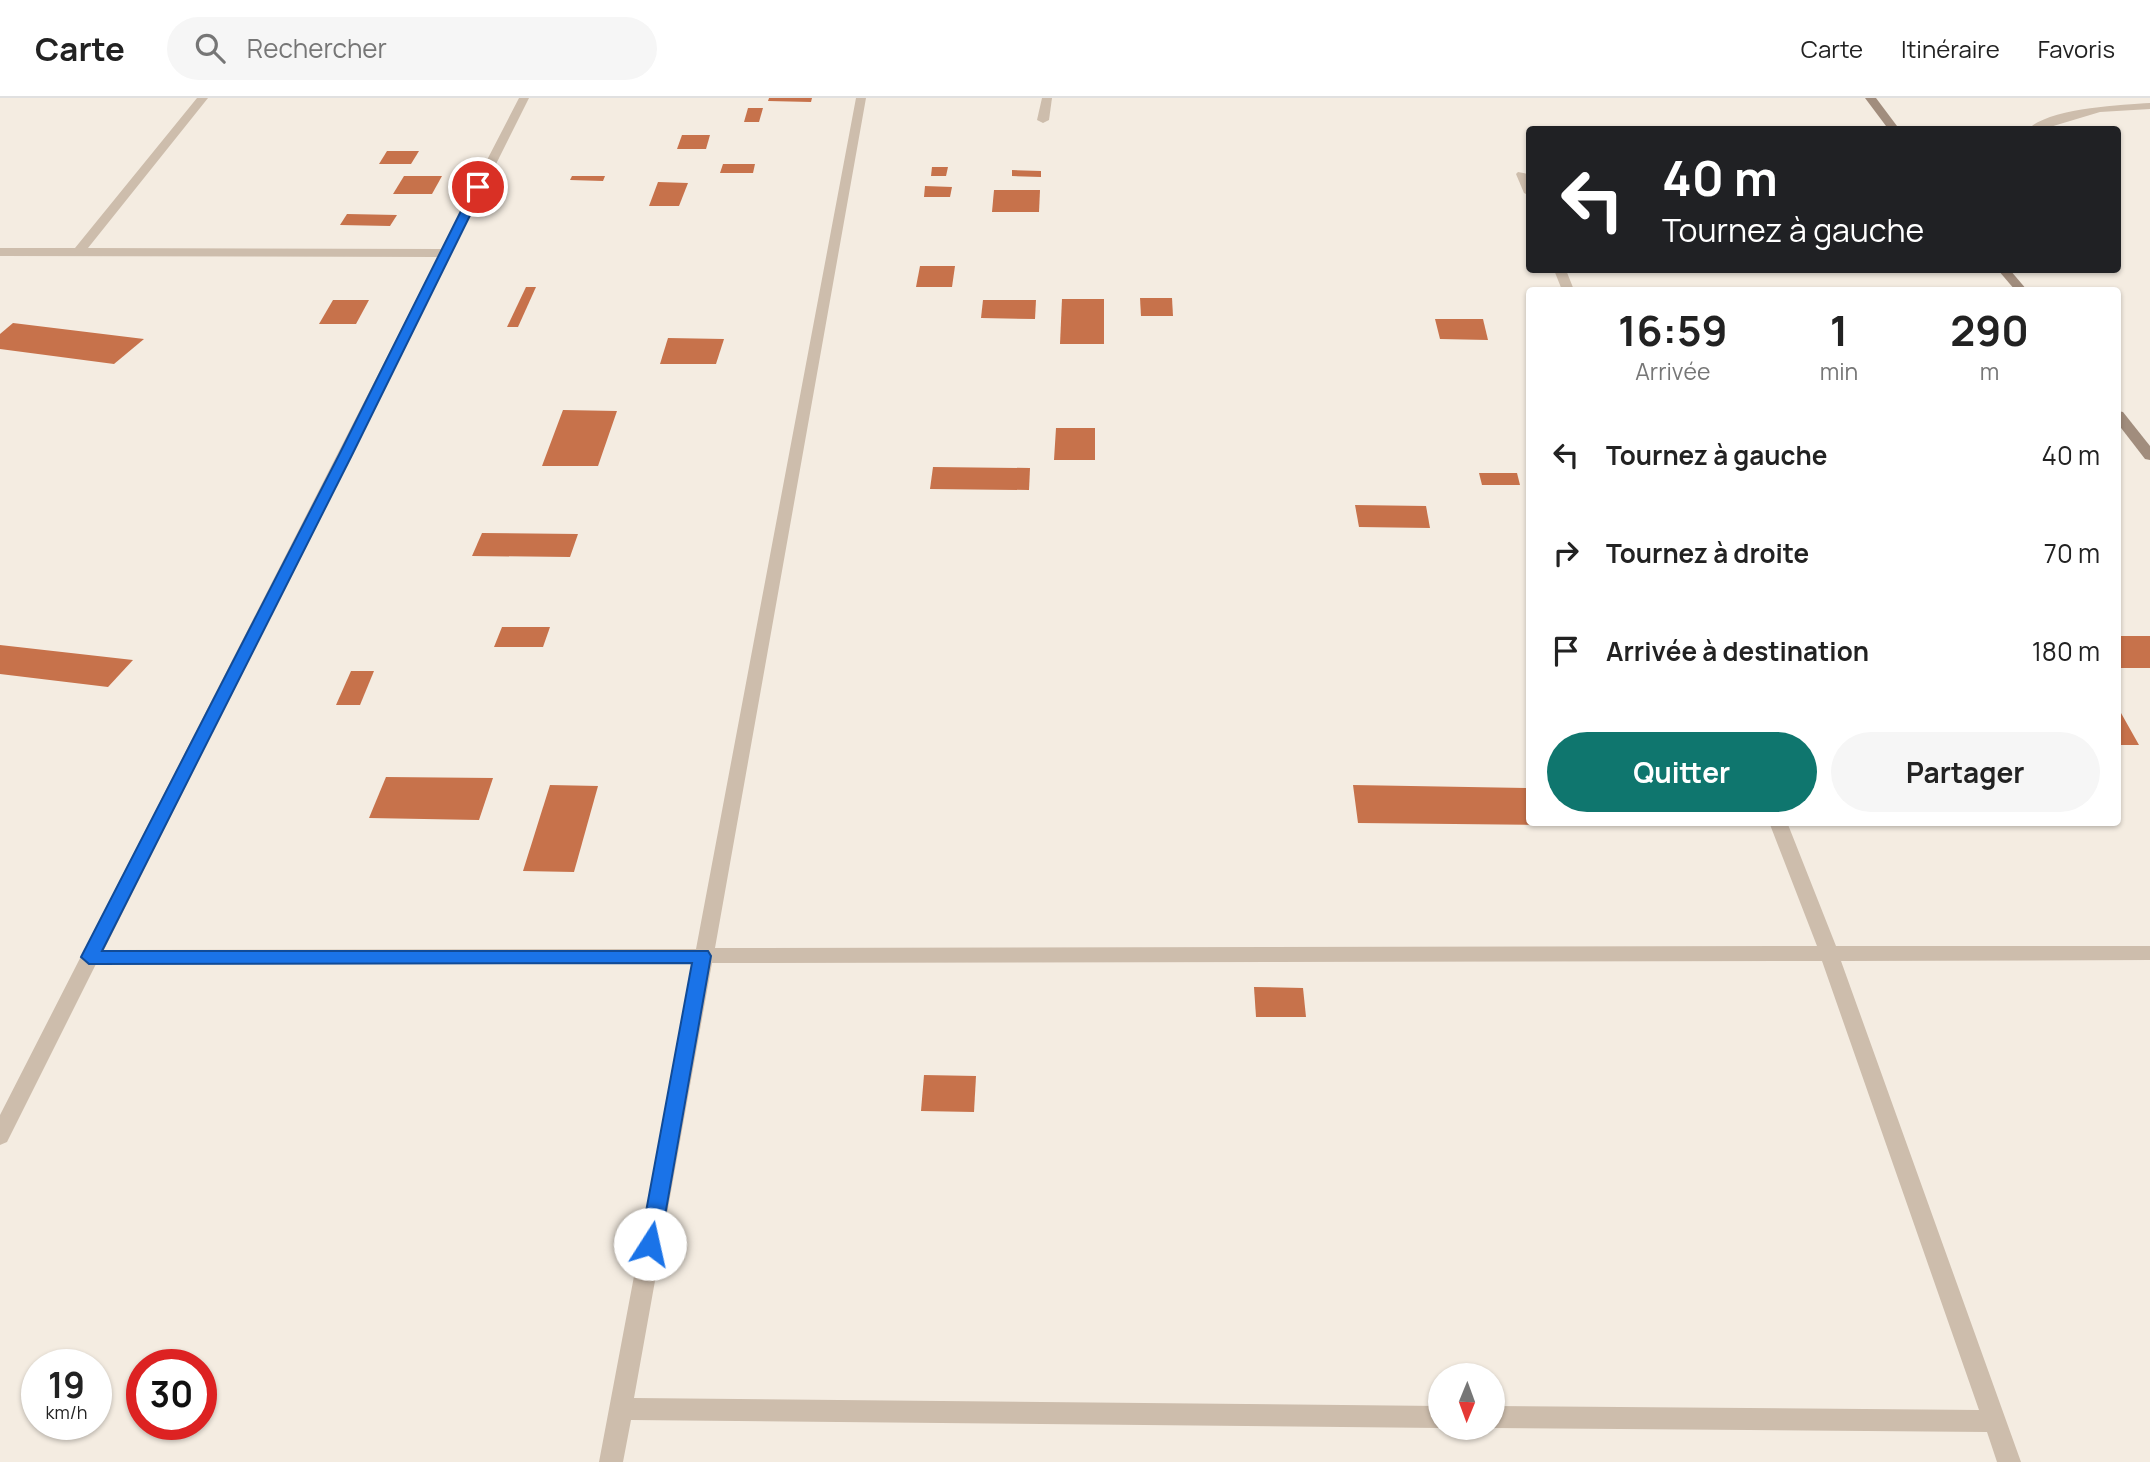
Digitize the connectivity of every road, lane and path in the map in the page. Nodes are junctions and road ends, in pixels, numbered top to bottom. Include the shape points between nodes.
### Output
1 (203, 98) edge
2 (524, 98) edge
3 (861, 98) edge
4 (1047, 98) edge
5 (1870, 98) edge
6 (2150, 106) edge
7 (1044, 120) dead end
8 (1892, 126) edge
9 (2037, 126) edge
10 (1522, 174) dead end
11 (1526, 183) edge
12 (0, 252) edge
13 (79, 252) junction
14 (444, 253) junction
15 (2007, 273) edge
16 (2018, 287) edge
17 (2121, 419) edge
18 (2150, 456) edge
19 (1780, 826) edge
20 (1829, 953) junction
21 (2150, 953) edge
22 (702, 956) junction
23 (89, 957) junction
24 (0, 1136) edge
25 (620, 1409) junction
26 (1428, 1416) edge
27 (1505, 1417) edge
28 (1995, 1421) junction
29 (611, 1462) edge
30 (2009, 1462) edge

1 - 13 street
2 - 14 street
3 - 22 street
4 - 7 street
5 - 8 main road
6 - 9 street via 2100,109
10 - 11 street
12 - 13 street
13 - 14 street
14 - 23 street
15 - 16 main road
17 - 18 main road
19 - 20 street
20 - 21 street
20 - 22 street
20 - 28 street
22 - 23 street
22 - 25 street
23 - 24 street
25 - 26 street
25 - 29 street
27 - 28 street
28 - 30 street

